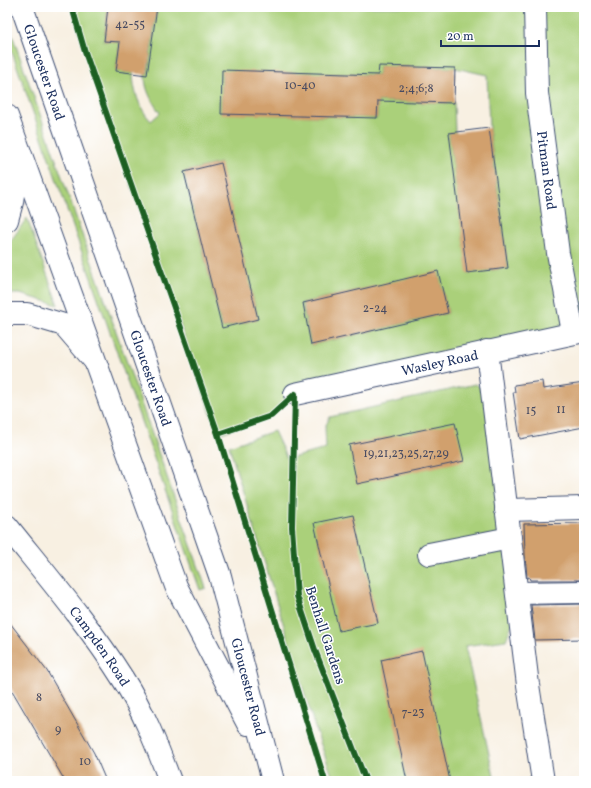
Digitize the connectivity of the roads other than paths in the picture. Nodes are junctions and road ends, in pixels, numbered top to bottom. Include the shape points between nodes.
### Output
1 (22, 7) edge
2 (531, 7) edge
3 (535, 7) edge
4 (7, 116) edge
5 (19, 152) junction
6 (7, 220) edge
7 (7, 314) edge
8 (578, 332) edge
9 (488, 351) junction
10 (94, 360) junction
11 (295, 394) dead end
12 (584, 508) edge
13 (506, 510) junction
14 (7, 526) edge
15 (510, 538) junction
16 (429, 554) dead end
17 (584, 592) edge
18 (517, 593) junction
19 (265, 755) junction
20 (170, 781) edge
21 (273, 781) edge
22 (542, 781) edge

1 - 19 main road, Gloucester Road via 220,576
2 - 3 main road
3 - 8 main road, Pitman Road via 537,92 558,253
4 - 5 main road, Gloucester Road
5 - 6 main road
5 - 10 main road, Gloucester Road
7 - 10 main road via 27,314 64,324
8 - 9 main road, Wasley Road
9 - 11 main road, Wasley Road
9 - 13 main road
10 - 19 main road, Gloucester Road via 176,586
12 - 13 main road
13 - 15 main road
14 - 20 main road, Campden Road via 87,626 124,680 151,731
15 - 16 main road
15 - 18 main road
17 - 18 main road
18 - 22 main road
19 - 21 main road, Gloucester Road

